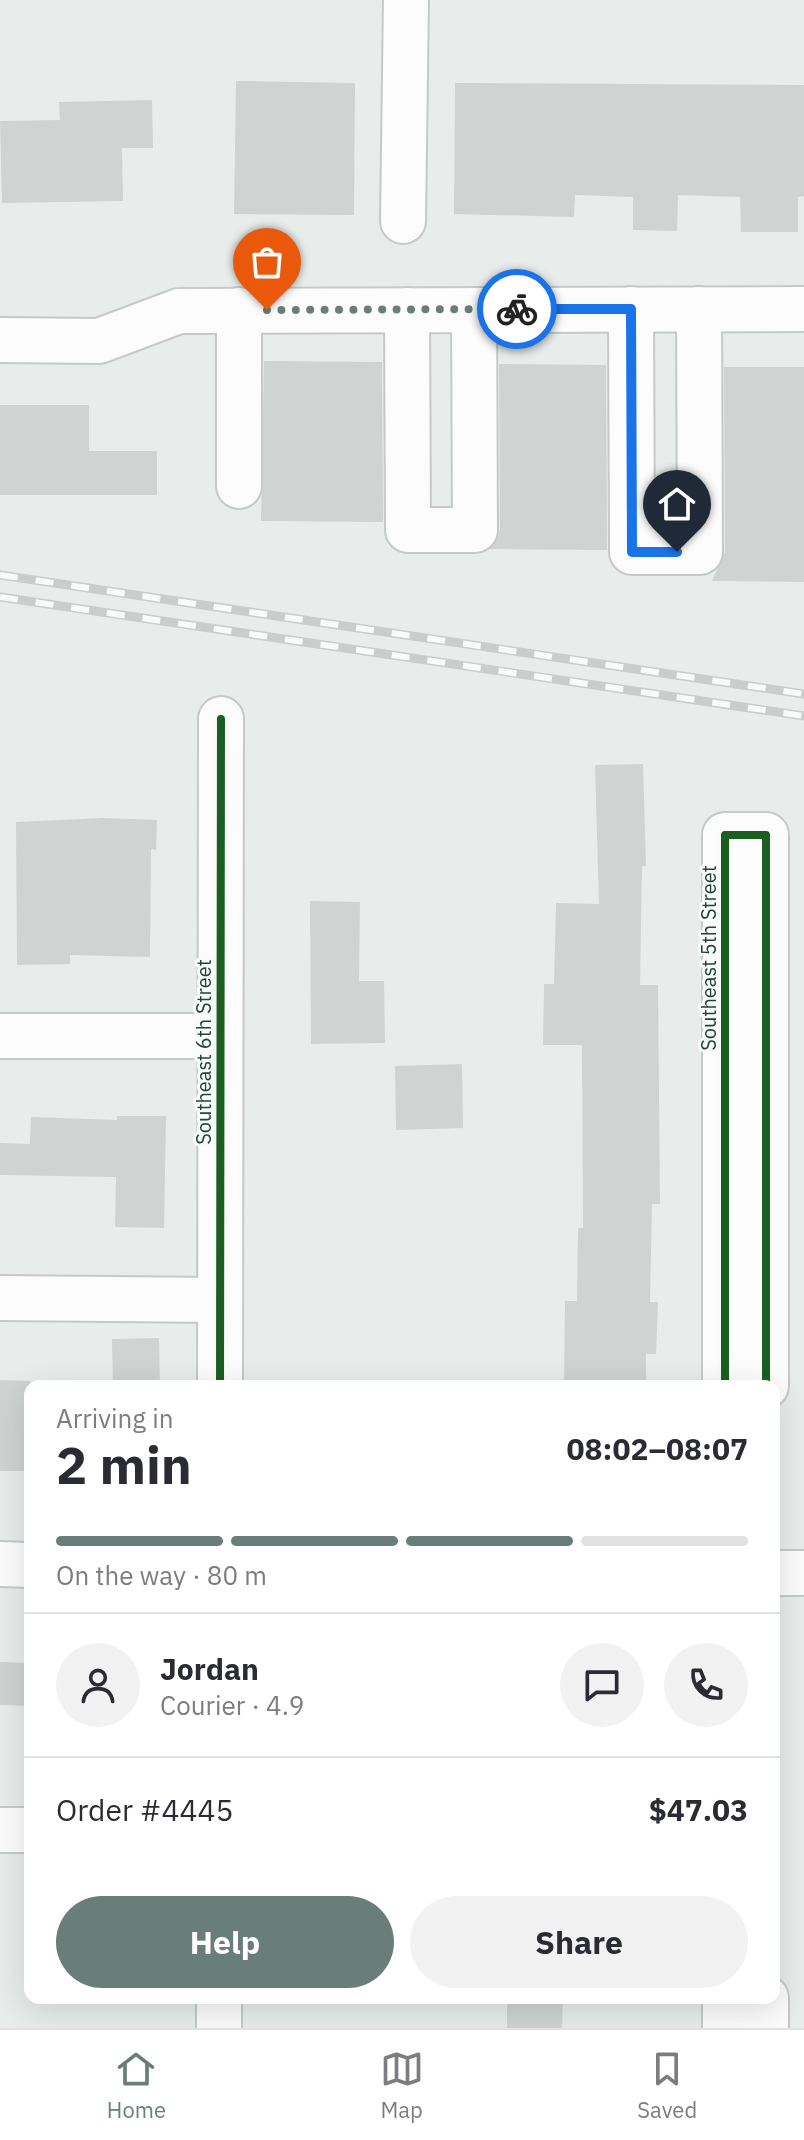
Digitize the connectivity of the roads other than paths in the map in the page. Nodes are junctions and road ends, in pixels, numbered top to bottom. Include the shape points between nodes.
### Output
1 (406, 0) edge
2 (403, 221) dead end
3 (631, 309) junction
4 (699, 309) junction
5 (804, 309) edge
6 (239, 310) junction
7 (407, 310) junction
8 (474, 310) junction
9 (0, 340) edge
10 (239, 486) dead end
11 (221, 719) dead end
12 (0, 1036) edge
13 (220, 1036) junction
14 (0, 1298) edge
15 (220, 1300) junction
16 (220, 1380) edge
17 (725, 1380) edge
18 (766, 1380) edge
19 (0, 1564) edge
20 (24, 1565) edge
21 (780, 1573) edge
22 (804, 1573) edge
23 (0, 1830) edge
24 (24, 1830) edge
25 (219, 2004) edge
26 (725, 2004) edge
27 (766, 2004) edge
28 (219, 2028) edge
29 (725, 2028) edge
30 (766, 2028) edge

1 - 2 street
3 - 4 street
3 - 4 street via 632,552 700,552
3 - 8 street
4 - 5 street
6 - 7 street
6 - 9 street via 179,311 99,341
6 - 10 street
7 - 8 street
7 - 8 street via 408,530 475,530
11 - 13 street, Southeast 6th Street
12 - 13 street
13 - 15 street, Southeast 6th Street
14 - 15 street
15 - 16 street, Southeast 6th Street
17 - 18 street, Southeast 5th Street via 725,835 766,835
19 - 20 street
21 - 22 street
23 - 24 street
25 - 28 street
26 - 29 street
27 - 30 street

